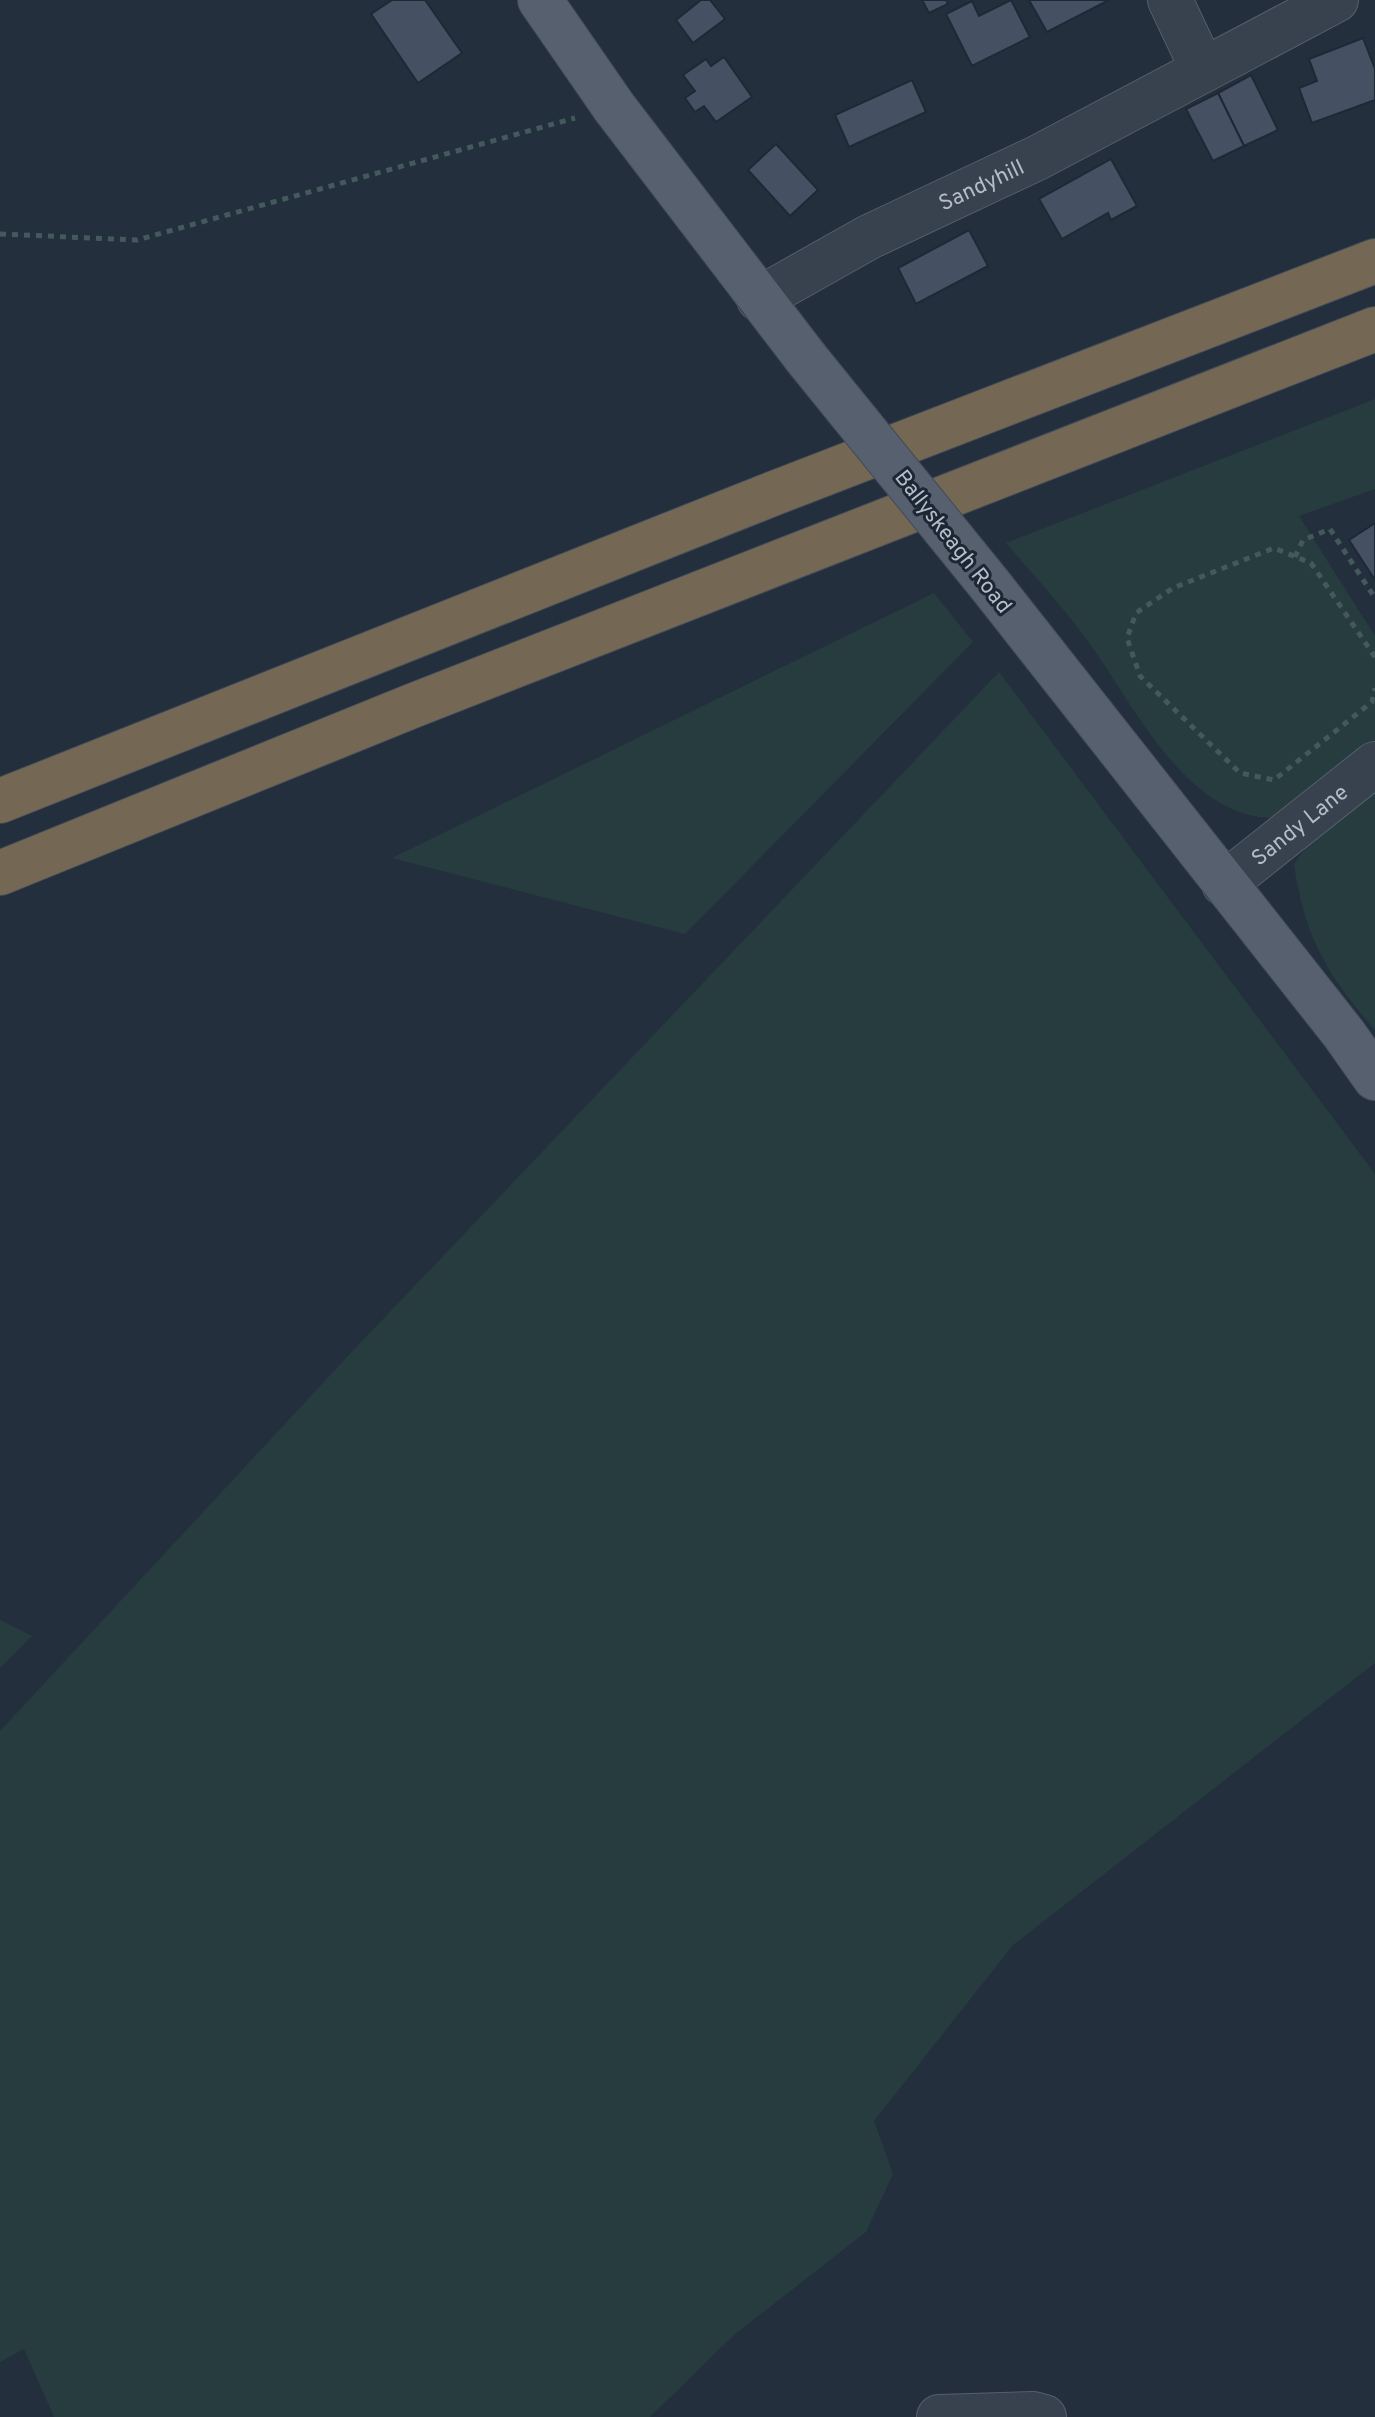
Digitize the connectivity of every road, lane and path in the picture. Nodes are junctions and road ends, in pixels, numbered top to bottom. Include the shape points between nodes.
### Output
1 (540, 0) edge
2 (1170, 0) edge
3 (1336, 0) edge
4 (1203, 70) junction
5 (614, 107) junction
6 (0, 234) edge
7 (1375, 261) edge
8 (759, 299) junction
9 (1375, 329) edge
10 (1295, 557) junction
11 (1375, 598) edge
12 (1375, 657) edge
13 (1375, 688) edge
14 (1375, 764) edge
15 (0, 801) edge
16 (0, 873) edge
17 (1224, 884) junction
18 (1375, 1078) edge
19 (939, 2417) edge
20 (1044, 2417) edge

1 - 5 main road, Ballyskeagh Road
2 - 4 street
3 - 4 street, Sandyhill
4 - 8 street, Sandyhill via 1037,158 869,237
5 - 6 path via 137,240
5 - 8 main road, Ballyskeagh Road
7 - 15 highway
8 - 17 main road, Ballyskeagh Road, bridge
9 - 16 highway via 426,700
10 - 11 path via 1303,540 1330,529
10 - 12 path via 1311,563
10 - 13 path via 1274,548 1173,588 1136,613 1127,638 1140,676 1240,773 1274,780 1372,702
14 - 17 street, Sandy Lane
17 - 18 main road, Ballyskeagh Road
19 - 20 street

